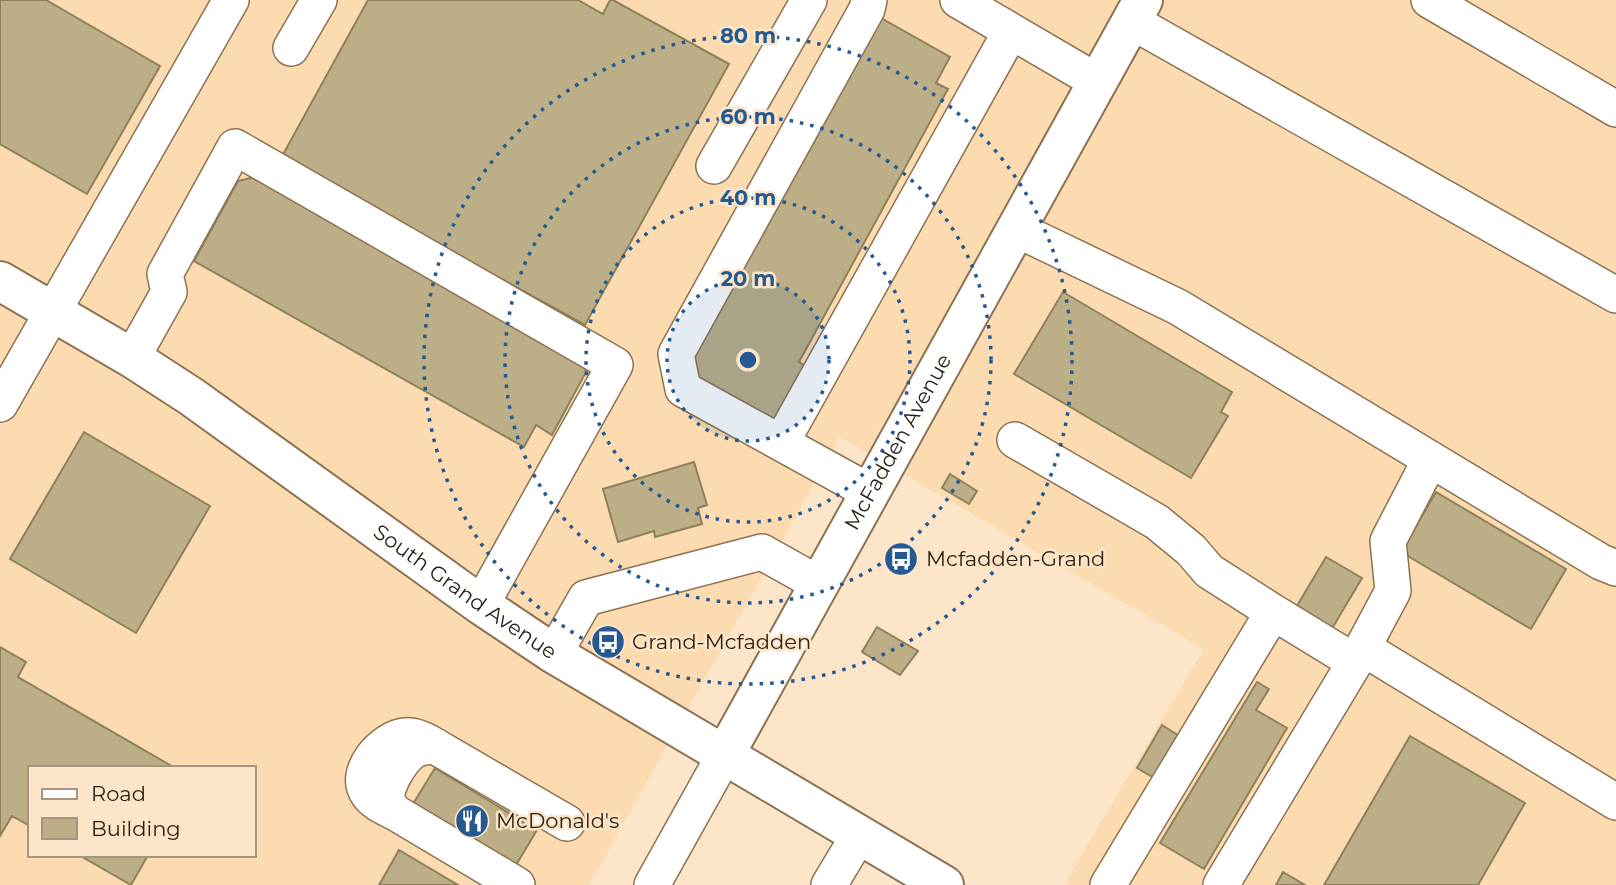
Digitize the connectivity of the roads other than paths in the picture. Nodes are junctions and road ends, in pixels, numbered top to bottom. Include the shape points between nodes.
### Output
1 (231, 0) edge
2 (319, 0) edge
3 (809, 0) edge
4 (869, 0) edge
5 (958, 0) edge
6 (1429, 0) edge
7 (1137, 11) edge
8 (1010, 31) junction
9 (291, 48) dead end
10 (1098, 82) junction
11 (1616, 109) edge
12 (714, 166) dead end
13 (1016, 229) junction
14 (0, 281) edge
15 (1616, 295) edge
16 (52, 311) junction
17 (132, 358) junction
18 (0, 404) edge
19 (1015, 440) dead end
20 (781, 443) junction
21 (1430, 460) junction
22 (870, 492) junction
23 (1616, 568) edge
24 (819, 584) junction
25 (481, 605) junction
26 (1273, 612) junction
27 (554, 654) junction
28 (1359, 655) junction
29 (724, 757) junction
30 (1616, 802) edge
31 (567, 823) dead end
32 (859, 835) junction
33 (517, 885) edge
34 (652, 885) edge
35 (829, 885) edge
36 (944, 885) edge
37 (1108, 885) edge
38 (1221, 885) edge

1 - 16 street
2 - 9 street
3 - 12 street
4 - 20 street via 676,354 683,389
5 - 8 street
6 - 11 street
7 - 10 main road, McFadden Avenue
7 - 15 street
8 - 10 street
8 - 20 street
10 - 13 main road, McFadden Avenue
13 - 21 street via 1178,307
13 - 22 main road, McFadden Avenue
14 - 16 main road, South Grand Avenue
16 - 17 main road, South Grand Avenue
16 - 18 street
17 - 25 main road, South Grand Avenue
17 - 25 street via 169,292 165,274 235,147 615,366
19 - 26 street via 1157,522 1209,571
20 - 22 street
21 - 23 street
21 - 28 street via 1388,541 1393,591
22 - 24 main road, McFadden Avenue
24 - 27 street via 762,552 586,598
24 - 29 main road, McFadden Avenue
25 - 27 main road, South Grand Avenue
26 - 28 street
26 - 37 street
27 - 29 main road, South Grand Avenue
28 - 30 street
28 - 38 street
29 - 32 main road, South Grand Avenue
29 - 34 street, McFadden Avenue
31 - 33 street via 435,746 414,751 400,767 387,799 396,813
32 - 35 street
32 - 36 main road, South Grand Avenue

